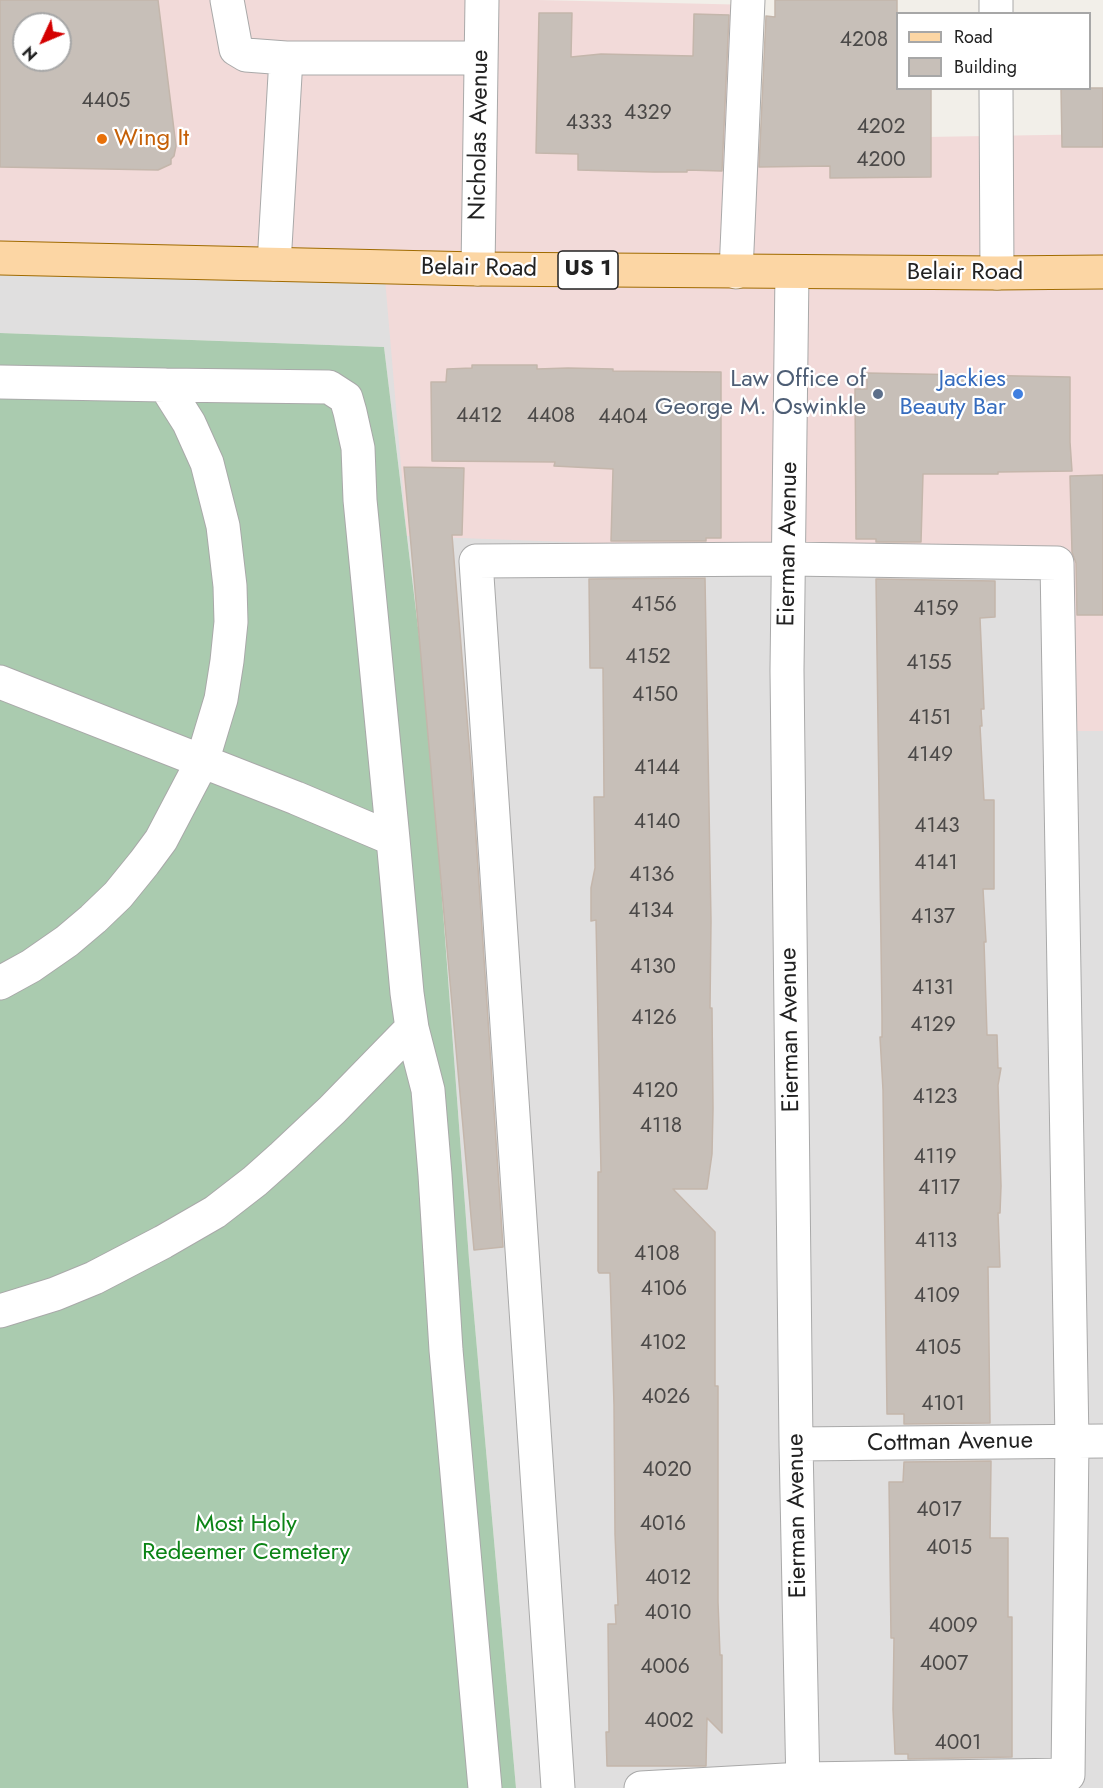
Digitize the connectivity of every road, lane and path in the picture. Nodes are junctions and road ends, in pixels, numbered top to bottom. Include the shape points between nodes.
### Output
1 (227, 0) edge
2 (482, 0) edge
3 (748, 0) edge
4 (286, 58) junction
5 (481, 58) junction
6 (996, 90) edge
7 (0, 258) edge
8 (273, 264) junction
9 (478, 269) junction
10 (736, 272) junction
11 (792, 272) junction
12 (1103, 272) edge
13 (997, 273) junction
14 (0, 382) edge
15 (165, 385) junction
16 (789, 559) junction
17 (0, 682) edge
18 (202, 762) junction
19 (393, 839) junction
20 (0, 983) edge
21 (412, 1028) junction
22 (0, 1311) edge
23 (1087, 1441) edge
24 (796, 1444) junction
25 (1067, 1782) edge
26 (803, 1783) edge
27 (485, 1788) edge
28 (558, 1788) edge
29 (641, 1788) edge

1 - 4 street via 236,49 246,55
2 - 5 street, Nicholas Avenue
3 - 10 street
4 - 5 street
4 - 8 street
5 - 9 street, Nicholas Avenue
6 - 13 street
7 - 8 main road, Belair Road / US 1
8 - 9 main road, Belair Road / US 1
9 - 10 main road, Belair Road / US 1
10 - 11 main road, Belair Road / US 1
11 - 13 main road, Belair Road / US 1
11 - 16 street, Eierman Avenue
12 - 13 main road, Belair Road / US 1
14 - 15 street
15 - 18 street via 189,423 207,463 223,526 231,585 231,622 221,699
15 - 19 street via 329,387 346,398 358,448
16 - 23 street via 1057,563
16 - 24 street, Eierman Avenue
16 - 28 street via 476,561
17 - 18 street
18 - 19 street
18 - 20 street via 161,840 118,895 67,941
19 - 21 street
21 - 22 street via 300,1141 215,1212 94,1278
21 - 27 street via 429,1101 446,1350
23 - 24 street, Cottman Avenue
23 - 25 street
24 - 26 street, Eierman Avenue
25 - 26 street
26 - 29 street

